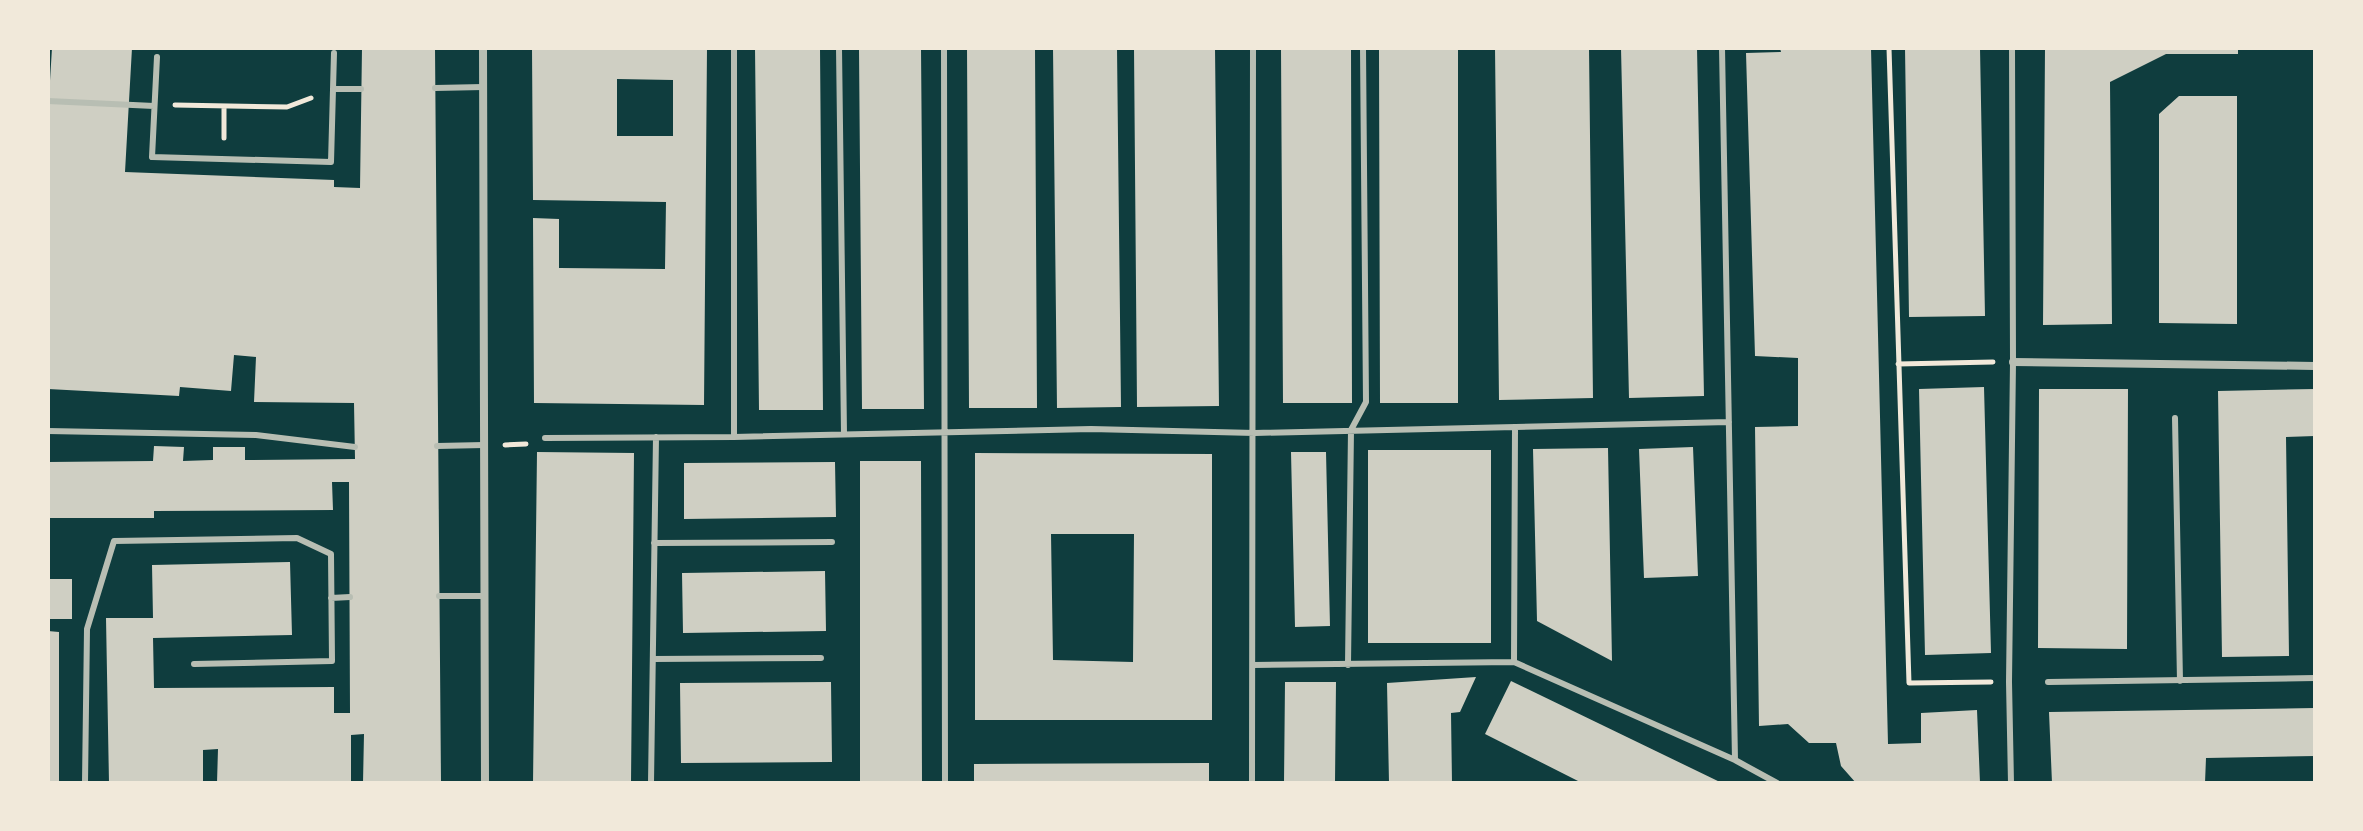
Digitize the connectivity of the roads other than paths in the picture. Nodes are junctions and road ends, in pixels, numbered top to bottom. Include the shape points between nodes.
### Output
1 (483, 48) edge
2 (734, 48) edge
3 (839, 48) edge
4 (944, 48) edge
5 (1253, 48) edge
6 (1363, 48) edge
7 (1722, 48) edge
8 (2012, 48) edge
9 (334, 53) dead end
10 (157, 57) dead end
11 (483, 87) junction
12 (435, 88) dead end
13 (333, 89) junction
14 (361, 89) dead end
15 (48, 101) edge
16 (154, 106) junction
17 (2013, 362) junction
18 (2315, 366) edge
19 (2175, 418) dead end
20 (1729, 422) junction
21 (1515, 427) junction
22 (1351, 430) junction
23 (48, 431) edge
24 (945, 432) junction
25 (1255, 433) junction
26 (844, 434) junction
27 (656, 437) junction
28 (734, 437) junction
29 (545, 438) dead end
30 (484, 445) junction
31 (437, 446) dead end
32 (355, 447) dead end
33 (832, 542) dead end
34 (654, 543) junction
35 (439, 596) dead end
36 (485, 596) junction
37 (350, 597) dead end
38 (331, 598) junction
39 (821, 658) dead end
40 (653, 659) junction
41 (1514, 662) junction
42 (194, 664) dead end
43 (1253, 665) junction
44 (1348, 665) junction
45 (2315, 678) edge
46 (2180, 681) junction
47 (2048, 682) dead end
48 (1735, 760) junction
49 (85, 783) edge
50 (485, 783) edge
51 (651, 783) edge
52 (945, 783) edge
53 (1252, 783) edge
54 (1777, 783) edge
55 (2011, 783) edge

1 - 11 street
2 - 28 lane
3 - 26 lane
4 - 24 lane
5 - 25 lane
6 - 22 lane via 1366,402
7 - 20 lane
8 - 17 lane
9 - 13 lane
10 - 16 lane
11 - 12 lane
11 - 30 street
13 - 14 lane
13 - 16 lane via 331,162 152,157
15 - 16 lane
17 - 18 street
17 - 55 lane
19 - 46 lane
20 - 21 lane
20 - 48 lane
21 - 22 lane
21 - 41 lane
22 - 25 lane
22 - 44 lane
23 - 32 lane via 256,435
24 - 25 lane
24 - 26 lane
24 - 52 lane
25 - 43 lane
26 - 28 lane
27 - 28 lane
27 - 29 lane
27 - 34 lane
30 - 31 lane
30 - 36 street
33 - 34 lane
34 - 40 lane
35 - 36 lane
36 - 50 street
37 - 38 lane
38 - 42 lane via 332,661
38 - 49 lane via 331,554 297,538 114,541 87,629
39 - 40 lane
40 - 51 lane
41 - 44 lane
41 - 48 lane
43 - 44 lane
43 - 53 lane
45 - 46 lane
46 - 47 lane
48 - 54 lane

